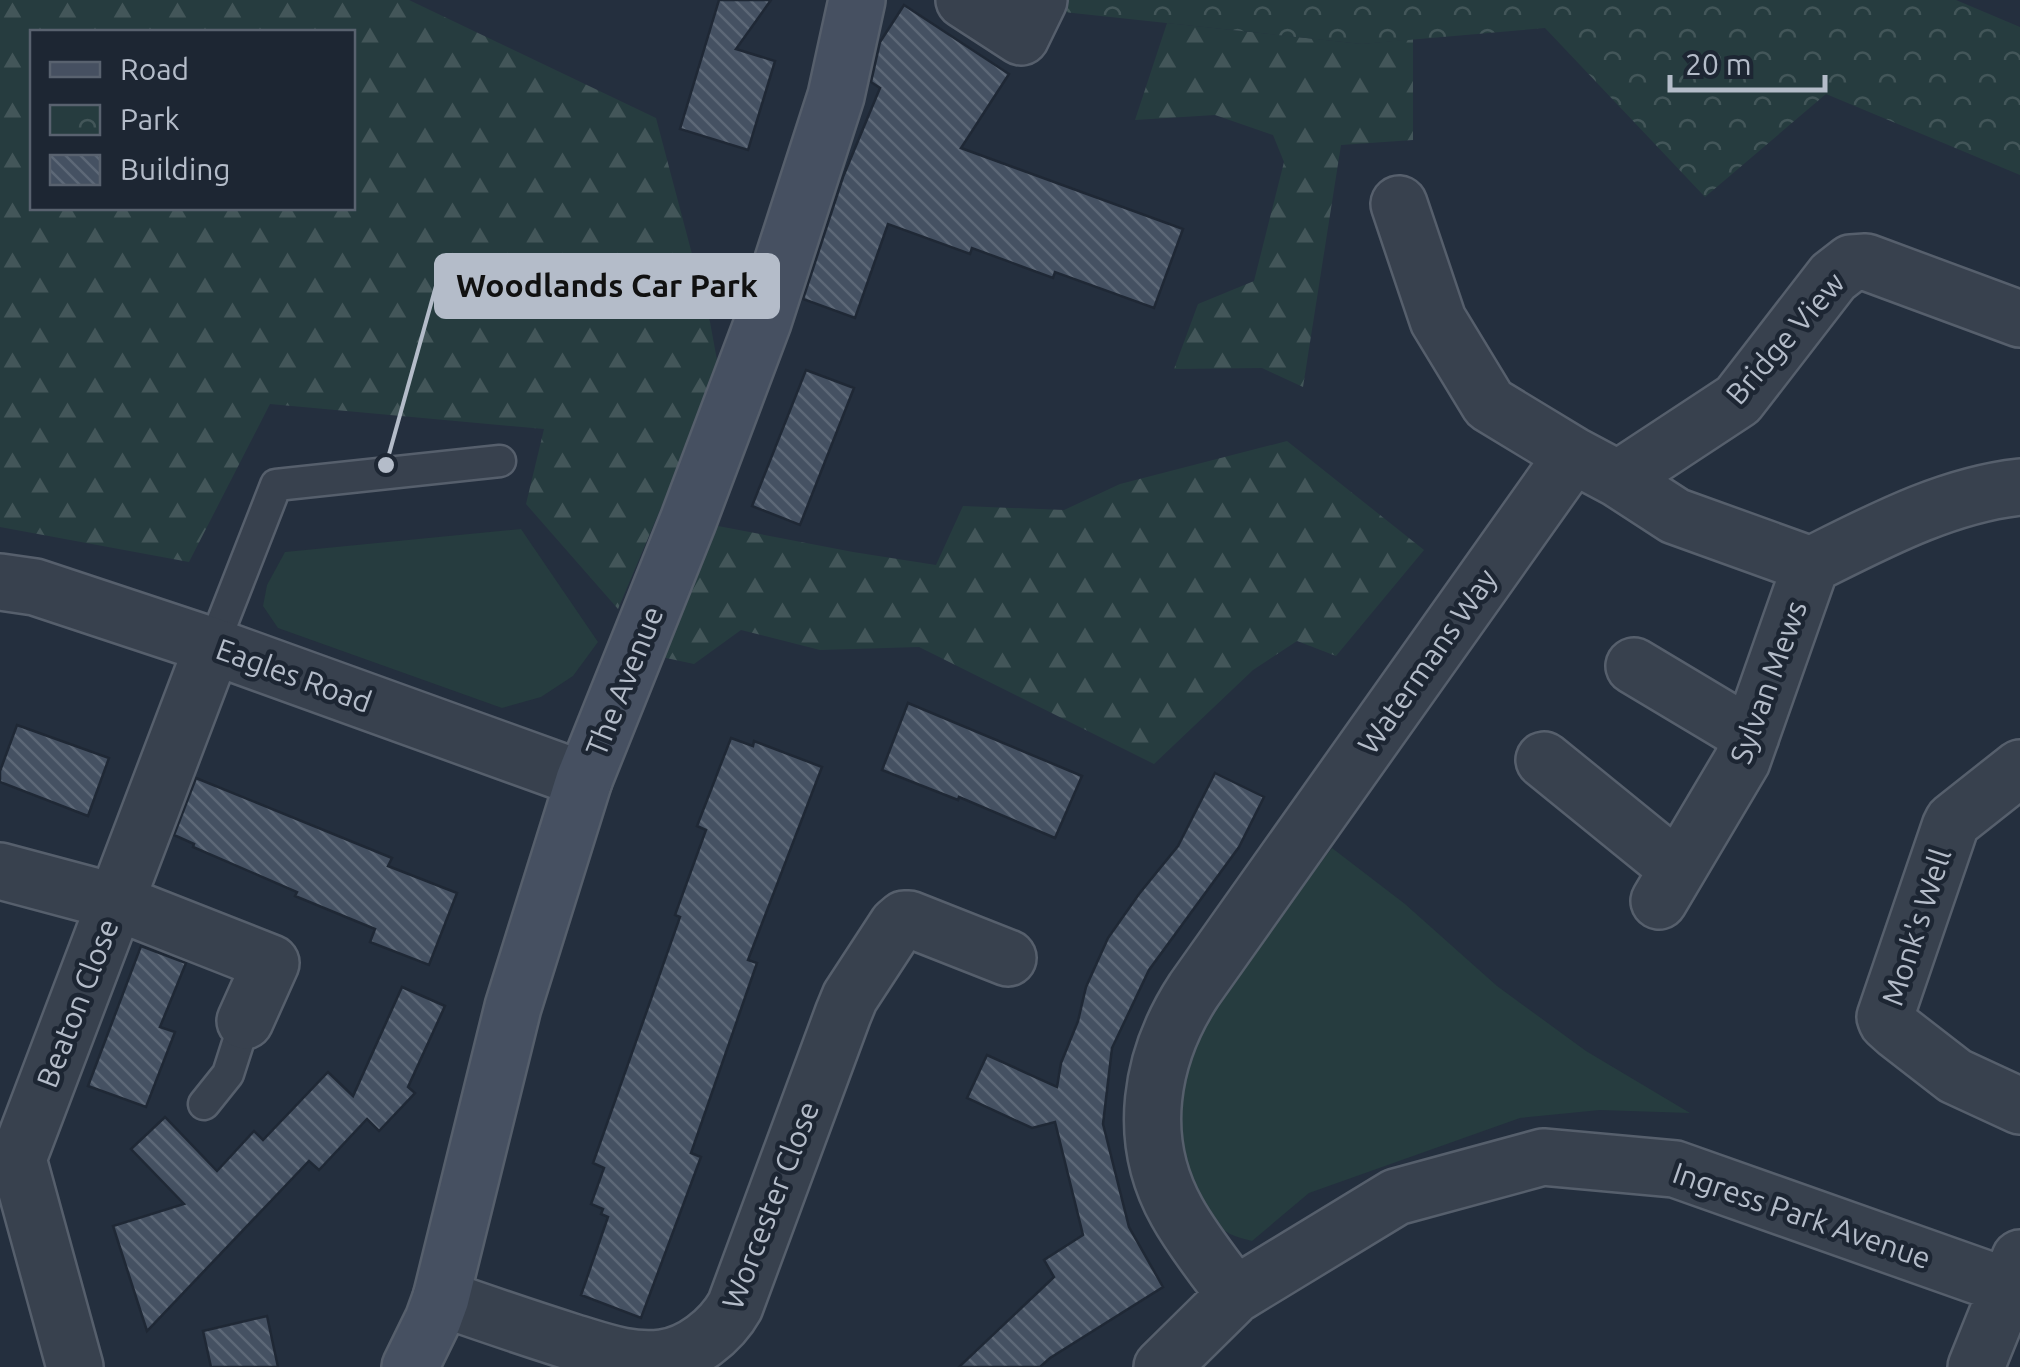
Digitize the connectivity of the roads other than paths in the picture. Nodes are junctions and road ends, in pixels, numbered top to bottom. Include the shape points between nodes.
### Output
1 (857, 0) edge
2 (964, 0) edge
3 (1040, 0) edge
4 (1399, 204) dead end
5 (2020, 319) edge
6 (500, 461) dead end
7 (1595, 467) junction
8 (2020, 487) edge
9 (1811, 565) junction
10 (0, 582) edge
11 (213, 646) junction
12 (1634, 666) dead end
13 (1751, 736) junction
14 (1544, 760) dead end
15 (2020, 768) edge
16 (584, 780) junction
17 (0, 872) edge
18 (116, 902) junction
19 (1008, 958) dead end
20 (245, 1021) joint
21 (204, 1104) dead end
22 (2020, 1106) edge
23 (2016, 1278) edge
24 (1235, 1295) junction
25 (441, 1298) junction
26 (76, 1367) edge
27 (410, 1367) edge
28 (1162, 1367) edge
29 (1976, 1367) edge

1 - 16 main road, The Avenue via 836,96 763,322
2 - 3 street via 1021,36
4 - 7 street via 1438,320 1490,404
5 - 7 street, Bridge View via 1851,262 1738,400
6 - 11 lane via 276,486
7 - 9 street via 1676,516
7 - 24 street, Watermans Way via 1194,990 1169,1034 1153,1103 1156,1155 1176,1211
8 - 9 street via 1908,518
9 - 13 street, Sylvan Mews
10 - 11 street, Eagles Road via 34,586
11 - 16 street, Eagles Road
11 - 18 street, Beaton Close
12 - 13 street
13 - 14 street, Sylvan Mews via 1669,885
15 - 22 street, Monk's Well via 1950,826 1885,1017 1955,1076
16 - 25 main road, The Avenue via 513,1007
17 - 18 street
18 - 20 street via 271,963
18 - 26 street, Beaton Close via 18,1160
19 - 25 street, Worcester Close via 910,919 897,925 843,1014 735,1306 712,1334 685,1352 621,1357
20 - 21 lane via 228,1074
23 - 24 street, Ingress Park Avenue via 1675,1169 1542,1157 1396,1198
23 - 29 street
24 - 28 street, Ingress Park Avenue
25 - 27 main road, The Avenue

